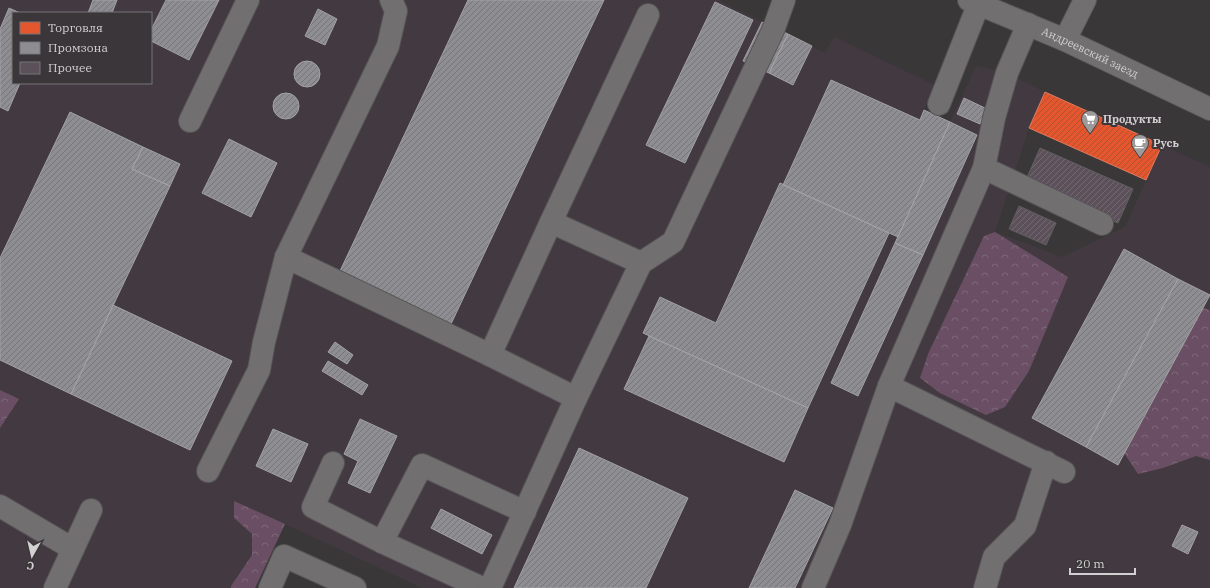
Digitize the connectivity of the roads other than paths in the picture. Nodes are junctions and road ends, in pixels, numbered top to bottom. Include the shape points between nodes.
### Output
1 (248, 0) edge
2 (391, 0) edge
3 (784, 0) edge
4 (1085, 0) edge
5 (974, 2) edge
6 (648, 15) dead end
7 (1028, 24) junction
8 (1065, 40) junction
9 (939, 104) dead end
10 (1210, 109) edge
11 (190, 121) dead end
12 (984, 168) junction
13 (551, 222) junction
14 (1102, 224) dead end
15 (286, 257) junction
16 (641, 263) junction
17 (490, 355) junction
18 (889, 386) junction
19 (576, 398) junction
20 (333, 463) dead end
21 (208, 471) dead end
22 (0, 506) edge
23 (90, 510) dead end
24 (525, 512) junction
25 (382, 542) junction
26 (73, 549) junction
27 (55, 588) edge
28 (270, 588) edge
29 (355, 588) edge
30 (482, 588) edge
31 (490, 588) edge
32 (813, 588) edge
33 (985, 588) edge

1 - 11 street
2 - 15 street via 396,11 388,46
3 - 16 street via 774,28 673,242
4 - 8 street
5 - 7 street, Андреевский заезд
5 - 9 street
6 - 13 street
7 - 8 street, Андреевский заезд
7 - 12 street via 1007,73 994,118
8 - 10 street, Андреевский заезд
12 - 14 street
12 - 18 street
13 - 16 street
13 - 17 street
15 - 17 street
15 - 21 street via 259,370
16 - 19 street
17 - 19 street
18 - 32 street via 840,525
18 - 33 street via 1055,467 1025,526 994,557
19 - 24 street
20 - 25 street via 313,507
22 - 26 street
23 - 26 street
24 - 25 street via 422,465
24 - 31 street
25 - 30 street
26 - 27 street
28 - 29 street via 284,556

